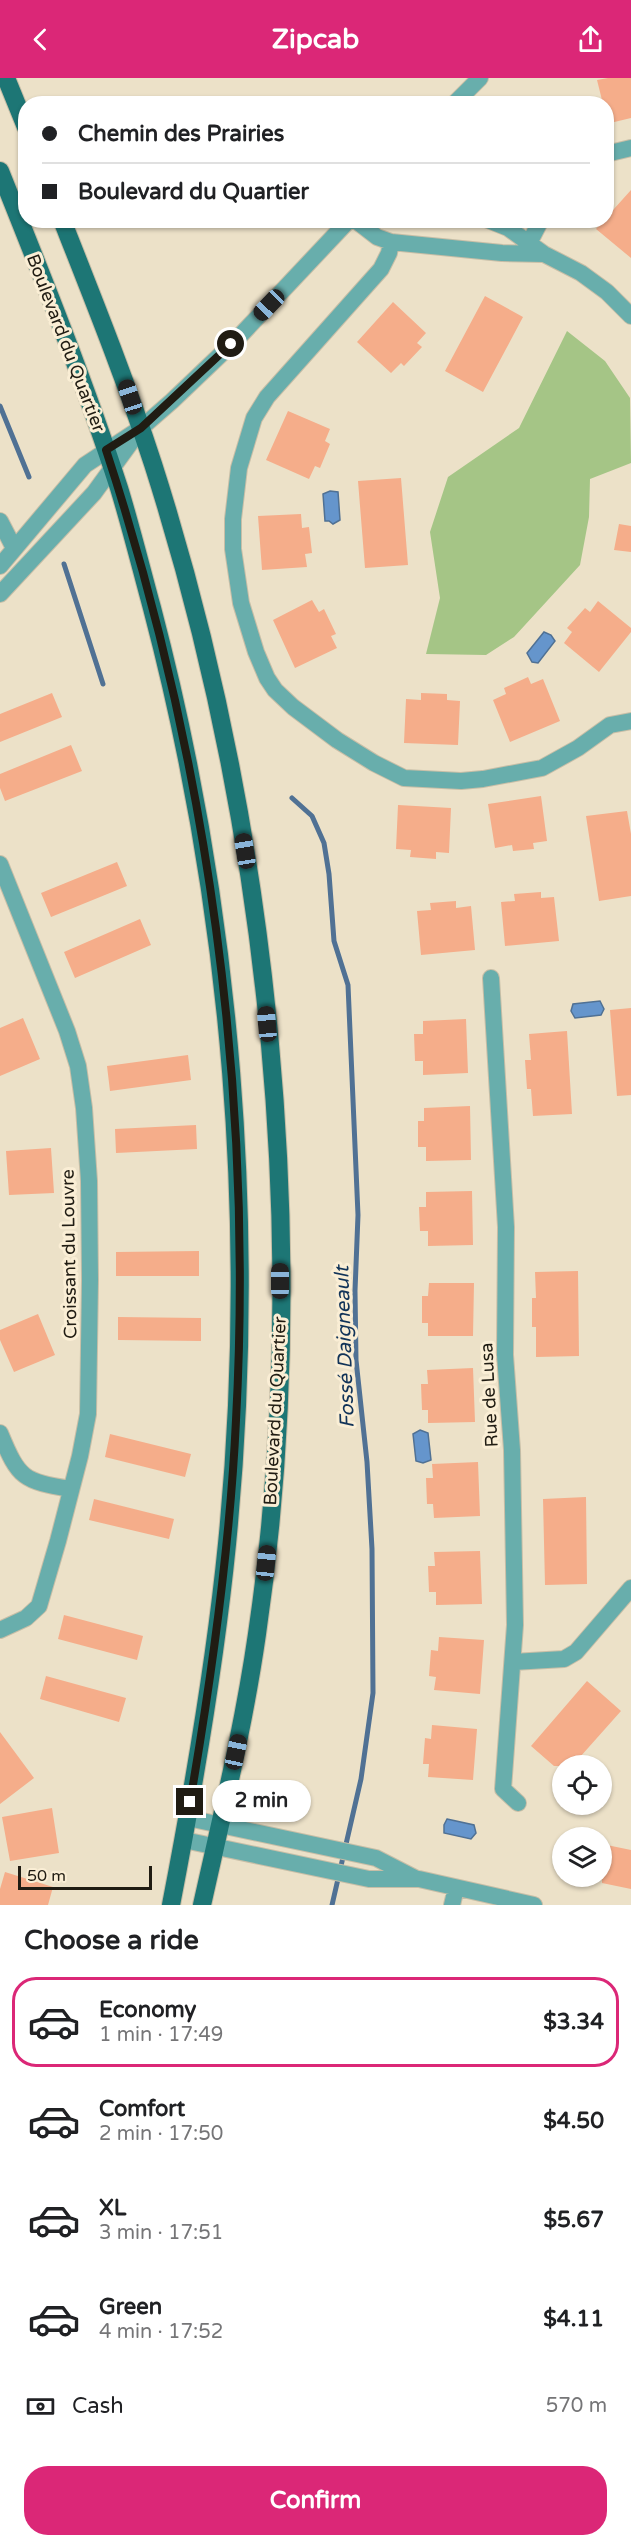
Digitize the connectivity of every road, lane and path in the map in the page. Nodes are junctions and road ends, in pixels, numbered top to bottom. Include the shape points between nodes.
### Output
1 (6, 78) edge
2 (480, 78) edge
3 (462, 96) edge
4 (18, 108) edge
5 (631, 148) edge
6 (614, 152) edge
7 (0, 171) edge
8 (18, 217) edge
9 (22, 228) edge
10 (65, 228) edge
11 (342, 228) edge
12 (365, 228) edge
13 (508, 228) edge
14 (537, 228) edge
15 (391, 242) junction
16 (526, 248) junction
17 (631, 316) edge
18 (141, 428) junction
19 (106, 450) junction
20 (112, 470) junction
21 (0, 521) edge
22 (14, 548) junction
23 (0, 566) edge
24 (0, 594) edge
25 (631, 721) edge
26 (0, 864) edge
27 (491, 978) dead end
28 (0, 1433) edge
29 (71, 1489) junction
30 (631, 1588) edge
31 (0, 1630) edge
32 (513, 1662) junction
33 (518, 1803) dead end
34 (188, 1818) junction
35 (220, 1825) junction
36 (184, 1840) junction
37 (215, 1846) junction
38 (390, 1873) junction
39 (456, 1888) junction
40 (171, 1905) edge
41 (202, 1905) edge
42 (452, 1905) edge
43 (534, 1905) edge

1 - 4 main road
2 - 3 street
5 - 6 street
7 - 8 main road, Boulevard du Quartier
9 - 19 main road, Boulevard du Quartier
10 - 18 main road, Boulevard du Quartier
11 - 18 street via 231,344
12 - 15 street
13 - 16 street
14 - 16 street
15 - 16 street
15 - 25 street via 381,269 267,397 254,418 243,449 233,519 236,580 246,626 267,678 309,720 404,778 483,779 542,768 610,725
16 - 17 street via 598,285
18 - 19 street
18 - 20 street
18 - 35 main road, Boulevard du Quartier via 194,609 237,803 261,964 278,1157 279,1346 270,1517 249,1684
19 - 20 main road, Boulevard du Quartier
19 - 22 street via 85,465
20 - 24 street
20 - 34 main road, Boulevard du Quartier via 166,661 196,806 225,1000 236,1139 240,1305 232,1488 215,1644
21 - 22 street
22 - 23 street
26 - 29 street, Croissant du Louvre via 67,1031 81,1084 90,1200 88,1395 86,1425
27 - 32 street, Rue de Lusa via 506,1227 505,1354 512,1450
28 - 29 street via 25,1477
29 - 31 street, Croissant du Louvre via 39,1606 26,1618
30 - 32 street via 576,1652 564,1659
32 - 33 street, Rue de Lusa via 503,1789
34 - 35 street
34 - 36 main road, Boulevard du Quartier
35 - 37 main road, Boulevard du Quartier
35 - 38 street via 376,1858
36 - 37 street
36 - 40 main road, Boulevard du Quartier
37 - 38 street via 369,1879
37 - 41 main road, Boulevard du Quartier
38 - 39 street
39 - 42 street
39 - 43 street

